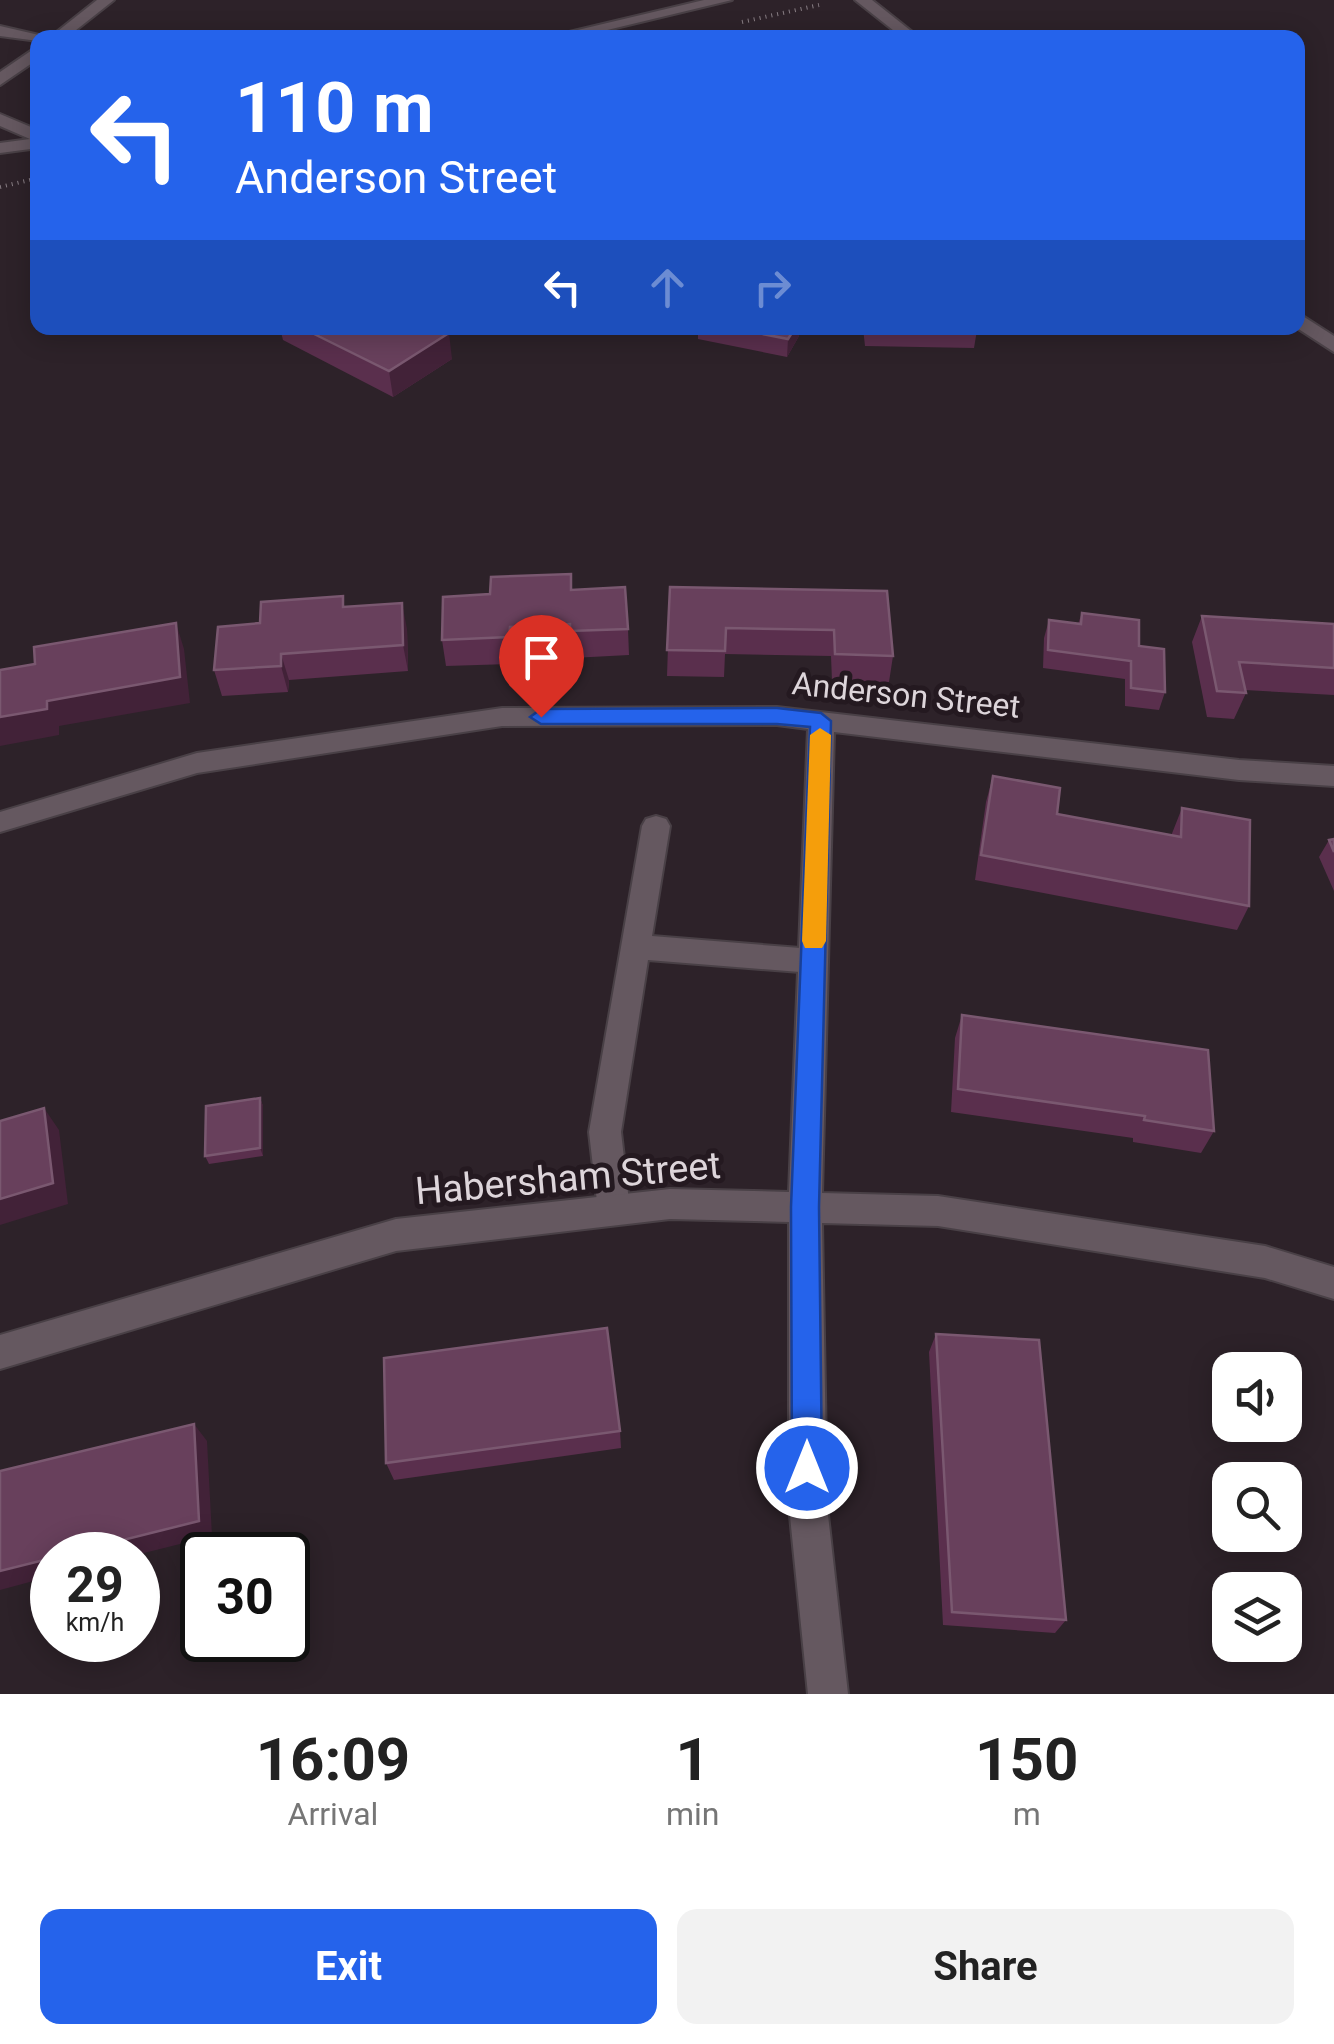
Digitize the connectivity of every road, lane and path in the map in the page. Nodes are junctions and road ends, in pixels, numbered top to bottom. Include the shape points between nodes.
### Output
1 (107, 0) edge
2 (725, 0) edge
3 (862, 0) edge
4 (67, 30) edge
5 (588, 30) edge
6 (902, 30) edge
7 (0, 31) edge
8 (30, 36) edge
9 (30, 58) edge
10 (0, 80) edge
11 (0, 119) edge
12 (30, 133) edge
13 (30, 144) edge
14 (0, 148) edge
15 (30, 180) edge
16 (0, 187) edge
17 (1305, 324) edge
18 (1334, 346) edge
19 (821, 721) junction
20 (1334, 776) edge
21 (0, 822) edge
22 (656, 826) dead end
23 (636, 946) junction
24 (813, 961) junction
25 (805, 1207) junction
26 (614, 1210) junction
27 (1334, 1283) edge
28 (0, 1352) edge
29 (828, 1694) edge

1 - 4 street
2 - 5 street
3 - 6 street
7 - 8 street
9 - 10 street
11 - 12 street
13 - 14 street
15 - 16 path
17 - 18 street
19 - 20 street, Anderson Street
19 - 21 street, Anderson Street via 502,717 197,763
19 - 24 street
22 - 23 street
23 - 24 street
23 - 26 street via 605,1132
24 - 25 street
25 - 26 street, Habersham Street via 670,1204
25 - 27 street, Habersham Street via 938,1211 1265,1262
25 - 29 street via 808,1506
26 - 28 street, Habersham Street via 396,1235

